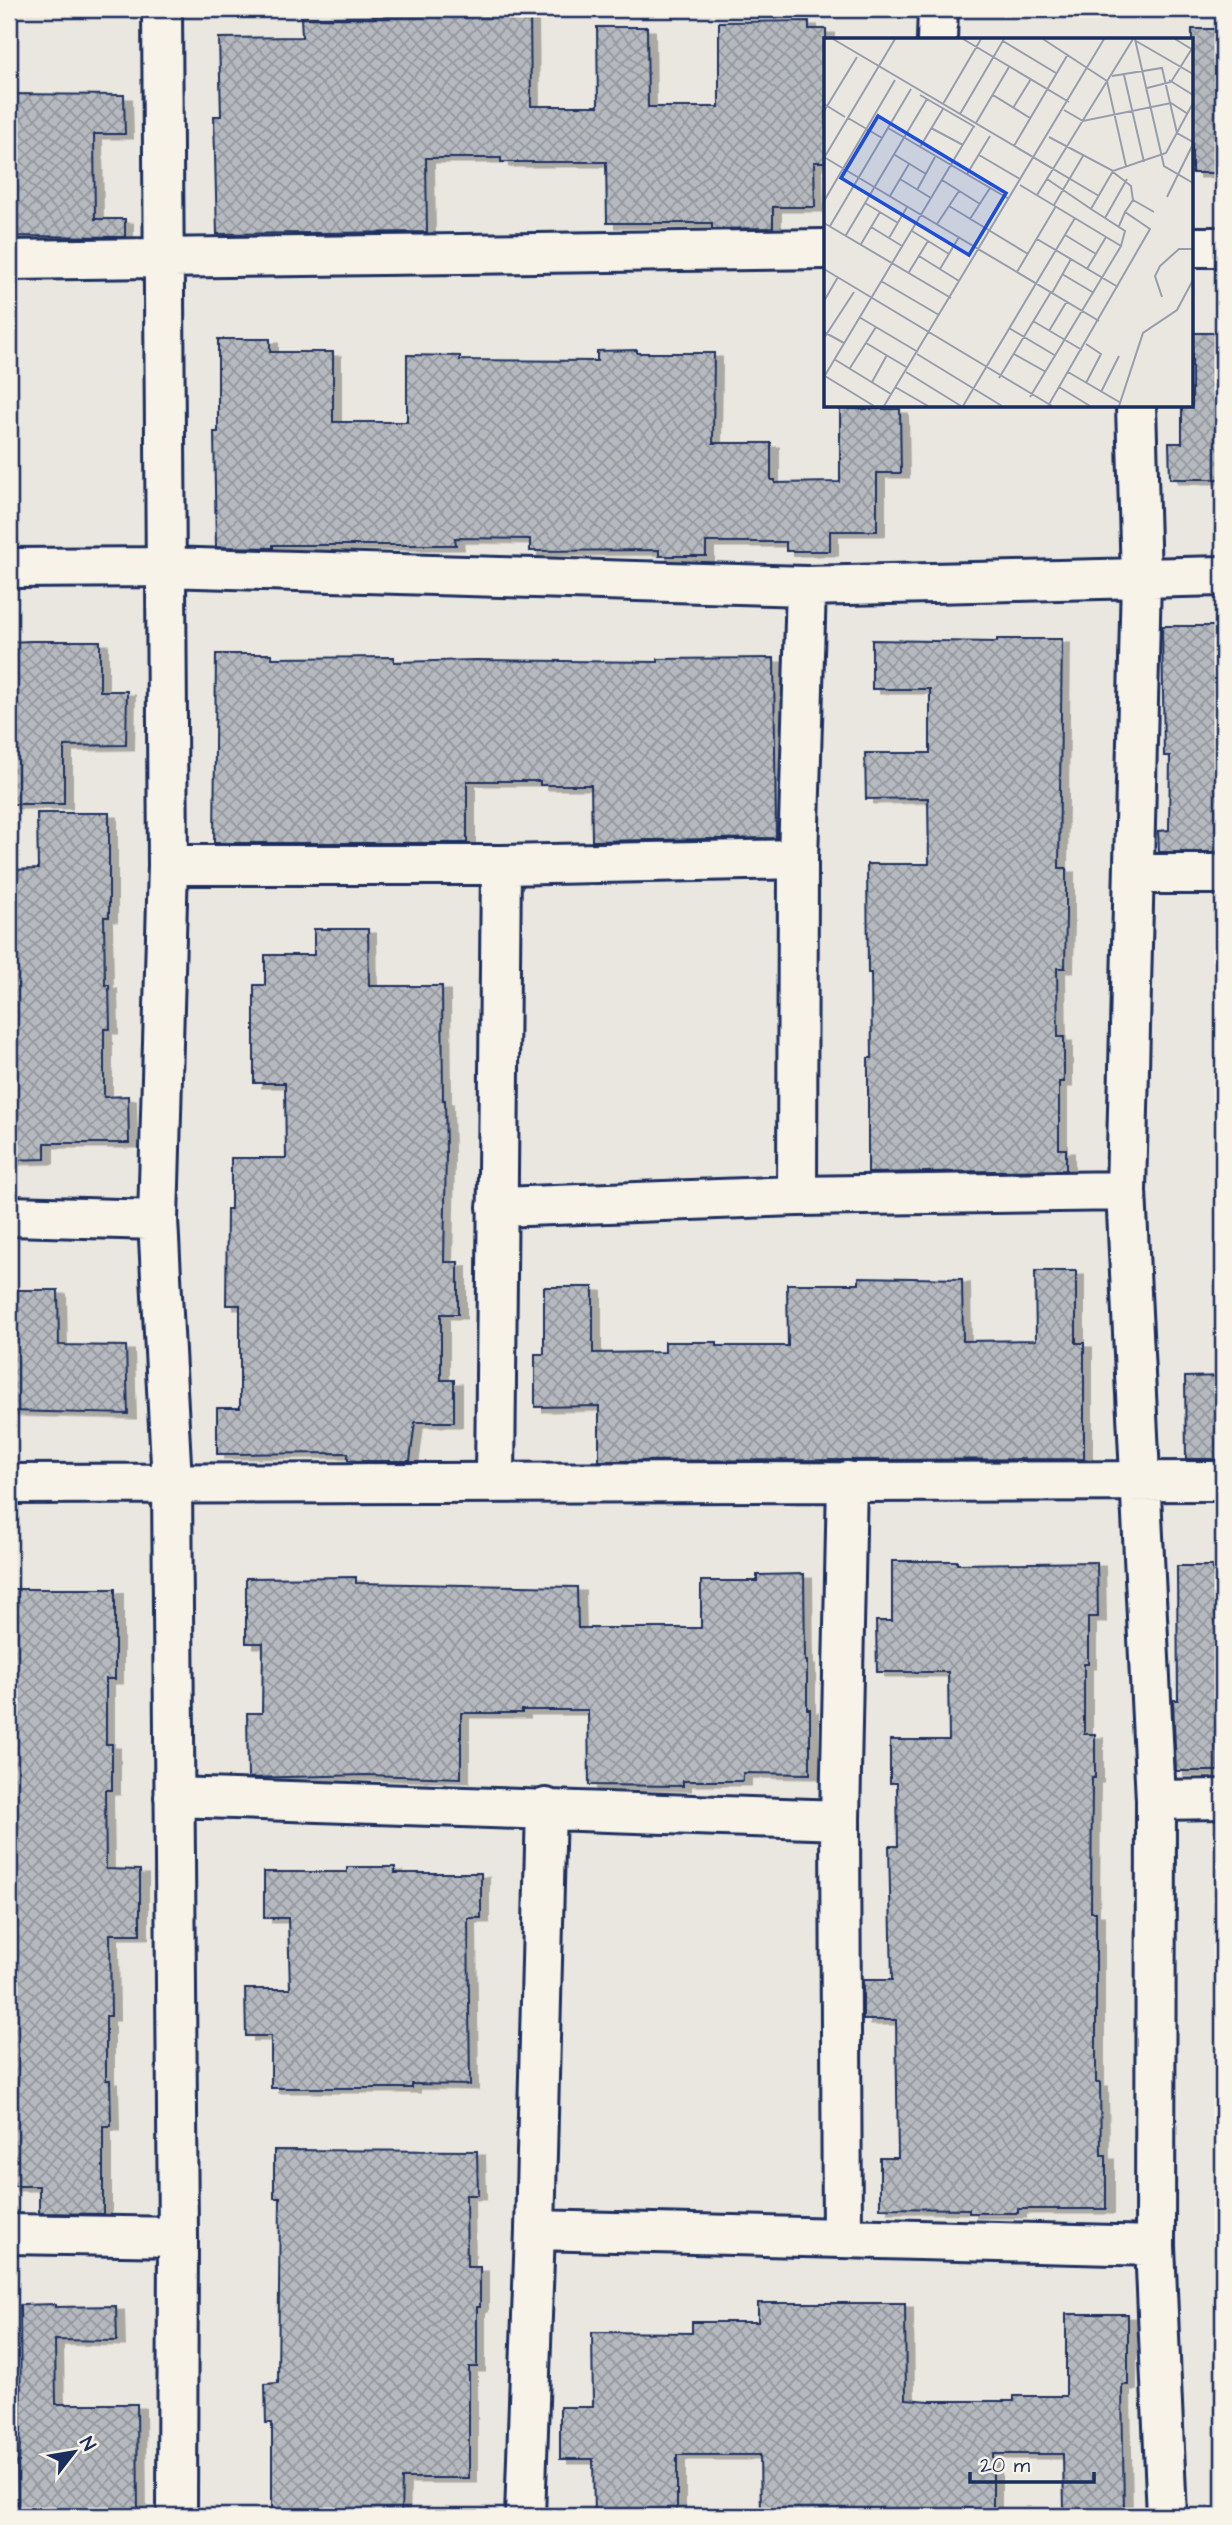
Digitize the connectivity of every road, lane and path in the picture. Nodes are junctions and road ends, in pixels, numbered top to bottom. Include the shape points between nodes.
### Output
1 (162, 9) edge
2 (938, 9) edge
3 (937, 38) edge
4 (1194, 247) edge
5 (1223, 247) edge
6 (824, 249) edge
7 (163, 259) junction
8 (9, 260) edge
9 (1136, 408) edge
10 (165, 567) junction
11 (9, 568) edge
12 (1223, 576) edge
13 (1142, 578) junction
14 (806, 586) junction
15 (798, 859) junction
16 (168, 865) junction
17 (501, 865) junction
18 (1135, 874) junction
19 (1223, 874) edge
20 (1126, 1191) junction
21 (797, 1196) junction
22 (497, 1207) junction
23 (9, 1216) edge
24 (158, 1220) junction
25 (495, 1481) junction
26 (848, 1481) junction
27 (1141, 1481) junction
28 (1223, 1481) edge
29 (172, 1482) junction
30 (9, 1484) edge
31 (174, 1797) junction
32 (1156, 1800) junction
33 (1223, 1800) edge
34 (546, 1808) junction
35 (840, 1819) junction
36 (535, 2230) junction
37 (9, 2234) edge
38 (178, 2237) junction
39 (842, 2238) junction
40 (1155, 2246) junction
41 (177, 2516) edge
42 (525, 2516) edge
43 (1167, 2516) edge

1 - 7 street
2 - 3 street
4 - 5 street
6 - 7 street
7 - 8 street
7 - 10 street
9 - 13 street
10 - 11 street
10 - 14 street
10 - 16 street
12 - 13 street
13 - 14 street
13 - 18 street
14 - 15 street
15 - 17 street
15 - 21 street
16 - 17 street
16 - 24 street
17 - 22 street
18 - 19 street
18 - 20 street
20 - 21 street
20 - 27 street
21 - 22 street
22 - 25 street
23 - 24 street
24 - 29 street
25 - 26 street
25 - 29 street
26 - 27 street
26 - 35 street
27 - 28 street
27 - 32 street
29 - 30 street
29 - 31 street
31 - 34 street
31 - 38 street
32 - 33 street
32 - 40 street
34 - 35 street
34 - 36 street
35 - 39 street
36 - 39 street
36 - 42 street
37 - 38 street
38 - 41 street
39 - 40 street
40 - 43 street

